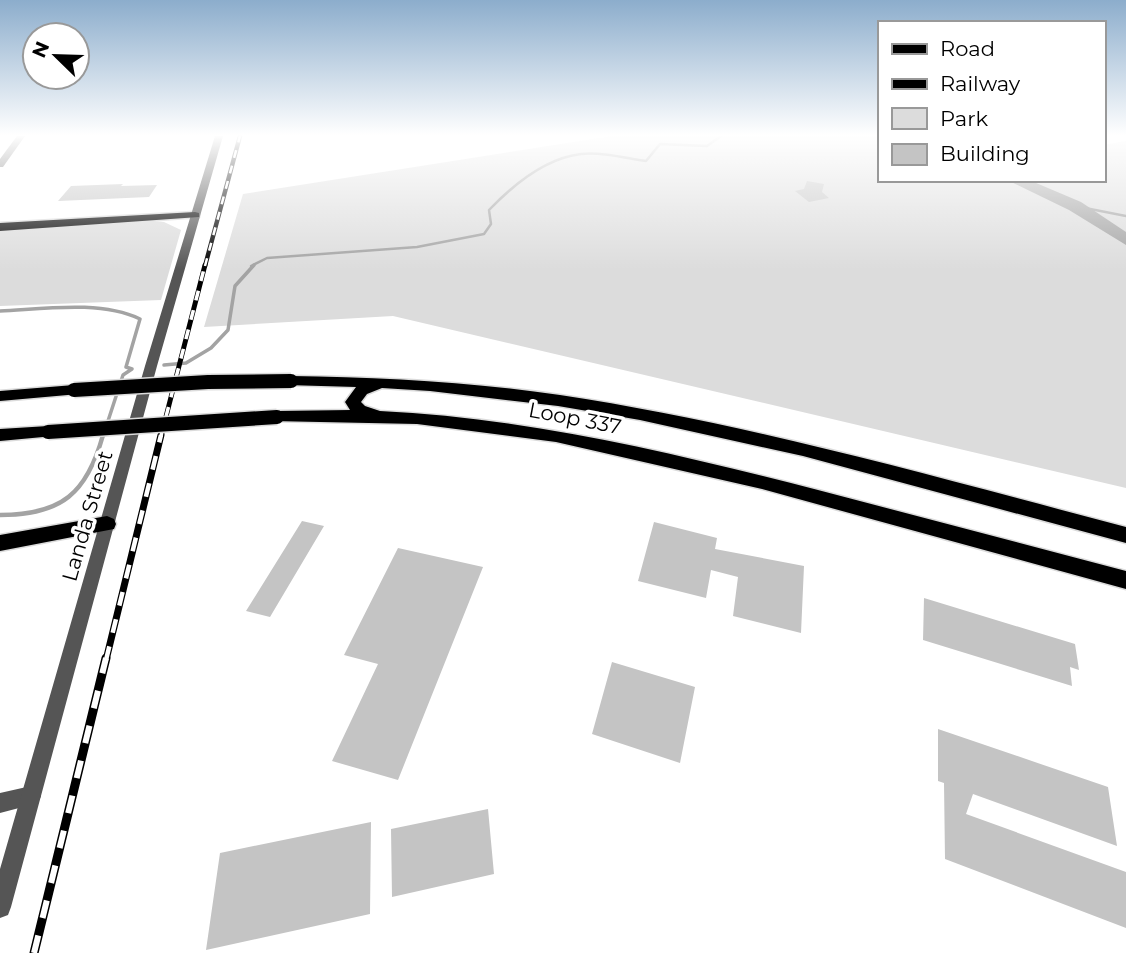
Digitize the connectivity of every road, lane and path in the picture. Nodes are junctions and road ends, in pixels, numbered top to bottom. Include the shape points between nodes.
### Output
1 (205, 180) edge
2 (195, 215) junction
3 (152, 218) junction
4 (0, 228) edge
5 (190, 232) junction
6 (404, 384) junction
7 (0, 396) edge
8 (383, 418) junction
9 (0, 435) edge
10 (107, 524) junction
11 (1126, 535) edge
12 (0, 543) edge
13 (1126, 580) edge
14 (31, 796) junction
15 (0, 803) edge
16 (0, 907) edge

1 - 2 street, Landa Street
2 - 3 main road
2 - 5 street, Landa Street
3 - 4 main road
3 - 5 main road via 177,222
5 - 10 street, Landa Street
6 - 7 main road, Loop 337, bridge via 208,382
6 - 8 main road via 370,387 355,396 353,402 359,410
6 - 11 main road, Loop 337 via 532,397 668,420
8 - 9 main road, Loop 337, bridge via 276,417
8 - 13 main road, Loop 337 via 536,432 722,471
10 - 12 main road
10 - 14 street, Landa Street
14 - 15 street
14 - 16 street, Landa Street

